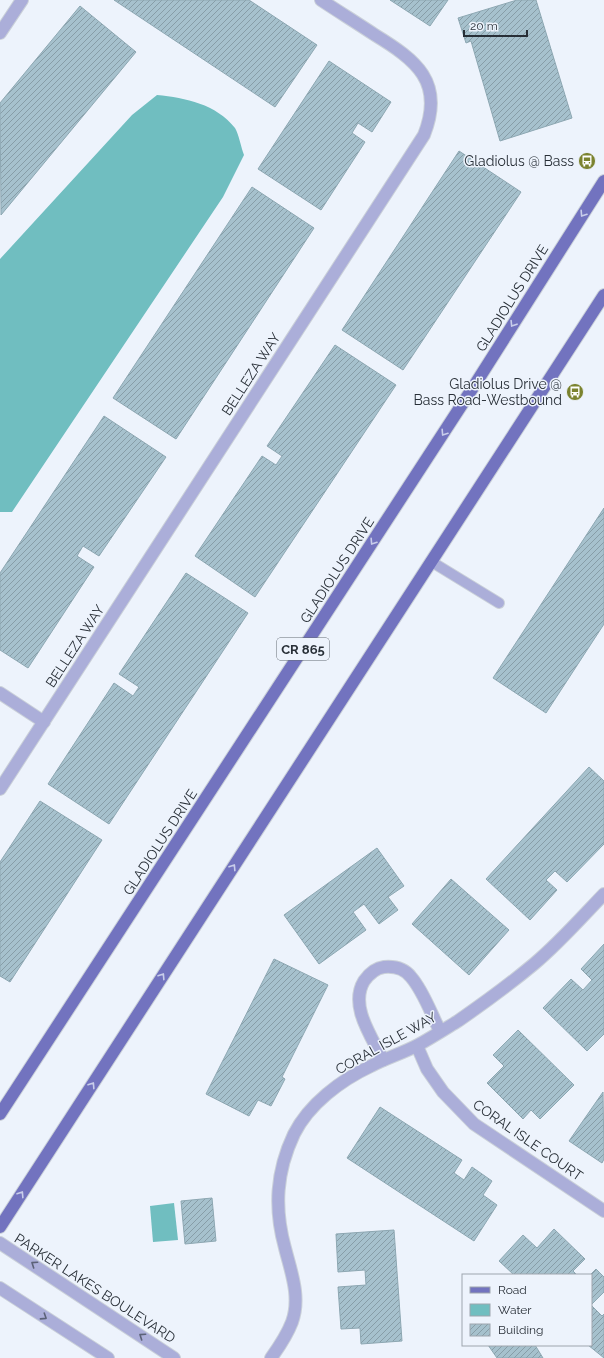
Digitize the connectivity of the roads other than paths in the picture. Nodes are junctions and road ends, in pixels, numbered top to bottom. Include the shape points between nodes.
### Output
1 (22, 0) edge
2 (321, 0) edge
3 (0, 32) edge
4 (604, 181) edge
5 (604, 295) edge
6 (432, 562) junction
7 (499, 603) dead end
8 (0, 693) edge
9 (44, 722) junction
10 (0, 789) edge
11 (604, 894) edge
12 (440, 1032) junction
13 (417, 1046) junction
14 (383, 1060) junction
15 (0, 1114) edge
16 (604, 1211) edge
17 (0, 1227) edge
18 (0, 1243) edge
19 (0, 1288) edge
20 (108, 1358) edge
21 (174, 1358) edge
22 (271, 1358) edge

1 - 3 street
2 - 9 street, BELLEZA WAY via 400,50 420,69 430,94 429,123 418,145
4 -> 15 main road, GLADIOLUS DRIVE / CR 865 via 474,386
5 - 6 main road
6 - 7 lane
17 -> 6 main road
8 - 9 street
9 - 10 street, BELLEZA WAY
11 - 12 street, CORAL ISLE WAY via 531,967
12 - 13 street, CORAL ISLE WAY
12 - 14 street via 411,977 403,970 393,966 371,972 359,990 359,1006
13 - 14 street, CORAL ISLE WAY
13 - 16 street, CORAL ISLE COURT via 427,1069 443,1092 474,1124
14 - 22 street, CORAL ISLE WAY via 346,1080 326,1096 295,1133 285,1155 279,1177 277,1200 279,1225 294,1276 295,1302 292,1321 282,1343
21 -> 18 street, PARKER LAKES BOULEVARD
19 -> 20 street

